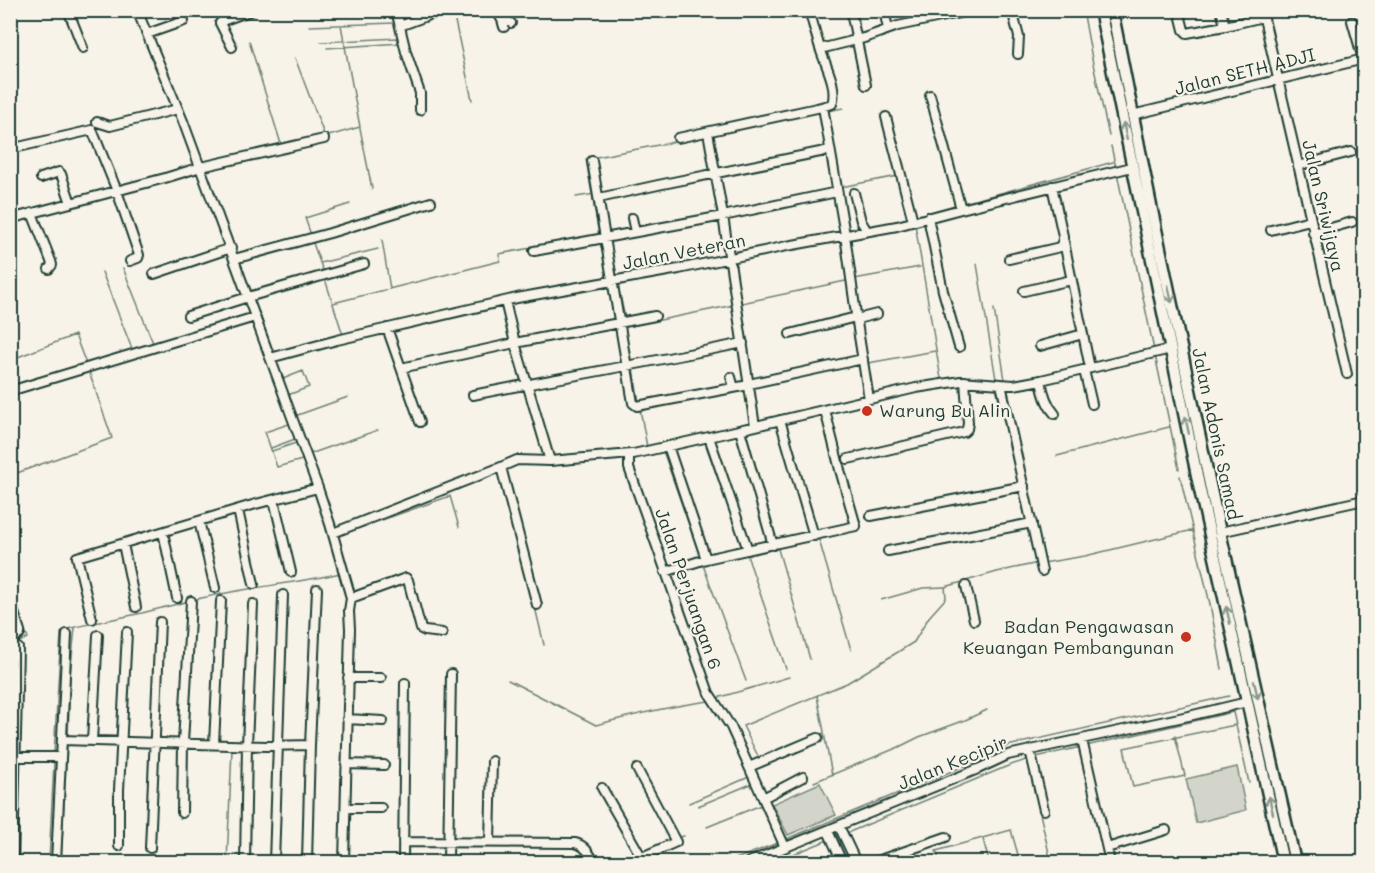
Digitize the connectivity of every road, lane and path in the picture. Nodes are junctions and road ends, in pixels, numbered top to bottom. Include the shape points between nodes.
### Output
1 (68, 10) edge
2 (137, 10) edge
3 (252, 10) edge
4 (396, 10) edge
5 (443, 10) edge
6 (809, 10) edge
7 (884, 10) edge
8 (916, 10) edge
9 (974, 10) edge
10 (1012, 10) edge
11 (1100, 10) edge
12 (1112, 10) edge
13 (1179, 10) edge
14 (1221, 10) edge
15 (851, 12) dead end
16 (497, 13) edge
17 (1263, 14) edge
18 (184, 21) dead end
19 (1352, 21) dead end
20 (918, 22) junction
21 (508, 25) dead end
22 (400, 26) junction
23 (1225, 26) junction
24 (1109, 28) junction
25 (888, 29) junction
26 (147, 34) junction
27 (857, 39) junction
28 (232, 47) dead end
29 (84, 48) dead end
30 (820, 49) junction
31 (1018, 54) dead end
32 (1364, 59) edge
33 (1277, 80) junction
34 (866, 85) dead end
35 (930, 95) dead end
36 (823, 107) junction
37 (178, 109) junction
38 (420, 110) dead end
39 (1132, 115) junction
40 (886, 117) dead end
41 (97, 122) dead end
42 (708, 132) junction
43 (678, 138) dead end
44 (324, 139) dead end
45 (10, 149) edge
46 (830, 150) junction
47 (1351, 152) dead end
48 (592, 161) dead end
49 (1298, 166) junction
50 (201, 167) junction
51 (1132, 167) junction
52 (716, 174) junction
53 (41, 178) dead end
54 (1052, 186) junction
55 (117, 191) junction
56 (837, 192) junction
57 (854, 193) dead end
58 (599, 198) junction
59 (431, 202) dead end
60 (1146, 202) junction
61 (71, 203) junction
62 (961, 208) junction
63 (32, 213) junction
64 (723, 216) junction
65 (928, 217) junction
66 (632, 218) dead end
67 (10, 219) edge
68 (1310, 220) junction
69 (913, 221) junction
70 (1352, 222) dead end
71 (1270, 230) dead end
72 (867, 231) junction
73 (636, 232) junction
74 (1313, 233) junction
75 (845, 235) junction
76 (604, 238) junction
77 (1063, 240) junction
78 (231, 248) junction
79 (534, 251) dead end
80 (730, 258) junction
81 (234, 259) junction
82 (1009, 259) dead end
83 (130, 261) dead end
84 (364, 264) dead end
85 (49, 269) dead end
86 (154, 274) dead end
87 (613, 280) junction
88 (1072, 281) junction
89 (1024, 291) dead end
90 (248, 297) junction
91 (505, 301) junction
92 (877, 314) dead end
93 (188, 316) dead end
94 (655, 316) dead end
95 (255, 317) junction
96 (856, 318) junction
97 (620, 324) junction
98 (387, 328) junction
99 (790, 334) dead end
100 (1083, 334) junction
101 (515, 343) junction
102 (743, 343) junction
103 (1040, 346) dead end
104 (959, 347) dead end
105 (1170, 349) junction
106 (270, 358) junction
107 (863, 359) junction
108 (628, 366) junction
109 (401, 368) junction
110 (1087, 369) junction
111 (1347, 374) dead end
112 (731, 377) dead end
113 (1041, 380) junction
114 (965, 381) junction
115 (527, 384) junction
116 (1001, 384) junction
117 (749, 385) junction
118 (734, 388) junction
119 (10, 391) edge
120 (473, 395) dead end
121 (869, 399) junction
122 (1092, 404) dead end
123 (825, 410) junction
124 (1055, 414) dead end
125 (780, 420) junction
126 (420, 422) dead end
127 (755, 426) junction
128 (740, 430) junction
129 (709, 437) junction
130 (668, 446) junction
131 (630, 455) junction
132 (848, 459) dead end
133 (550, 461) junction
134 (501, 466) junction
135 (1201, 468) junction
136 (1024, 486) junction
137 (318, 488) junction
138 (274, 500) junction
139 (1365, 500) edge
140 (238, 510) junction
141 (871, 516) dead end
142 (200, 521) junction
143 (1032, 523) junction
144 (163, 532) junction
145 (1220, 532) junction
146 (333, 533) junction
147 (814, 536) junction
148 (123, 544) junction
149 (773, 545) junction
150 (748, 550) junction
151 (888, 551) dead end
152 (706, 559) junction
153 (1042, 571) dead end
154 (291, 572) dead end
155 (665, 572) junction
156 (254, 584) dead end
157 (966, 586) dead end
158 (215, 588) dead end
159 (317, 589) dead end
160 (283, 595) dead end
161 (177, 598) dead end
162 (351, 598) junction
163 (10, 600) edge
164 (191, 601) dead end
165 (221, 601) dead end
166 (253, 604) dead end
167 (537, 605) dead end
168 (136, 607) dead end
169 (92, 619) dead end
170 (974, 620) dead end
171 (160, 622) dead end
172 (127, 632) dead end
173 (442, 633) dead end
174 (67, 634) dead end
175 (98, 635) dead end
176 (10, 641) edge
177 (18, 648) dead end
178 (451, 674) dead end
179 (348, 678) junction
180 (381, 678) dead end
181 (405, 683) dead end
182 (1247, 702) junction
183 (347, 719) junction
184 (383, 721) dead end
185 (818, 738) dead end
186 (66, 740) junction
187 (92, 741) junction
188 (122, 741) junction
189 (154, 743) junction
190 (183, 743) junction
191 (214, 744) junction
192 (240, 745) junction
193 (310, 745) junction
194 (278, 746) junction
195 (1083, 746) junction
196 (1032, 756) junction
197 (13, 757) edge
198 (58, 757) junction
199 (492, 761) dead end
200 (346, 764) junction
201 (384, 765) dead end
202 (749, 767) junction
203 (637, 769) dead end
204 (803, 777) dead end
205 (602, 788) dead end
206 (763, 798) junction
207 (346, 808) junction
208 (381, 808) dead end
209 (1044, 810) dead end
210 (182, 813) dead end
211 (839, 826) junction
212 (1166, 830) dead end
213 (828, 831) junction
214 (1282, 832) junction
215 (946, 837) dead end
216 (404, 842) junction
217 (448, 842) junction
218 (783, 842) junction
219 (490, 843) junction
220 (119, 846) dead end
221 (150, 848) dead end
222 (1107, 848) junction
223 (642, 858) junction
224 (894, 860) edge
225 (13, 862) edge
226 (56, 862) edge
227 (245, 862) edge
228 (274, 862) edge
229 (307, 862) edge
230 (344, 862) edge
231 (403, 862) edge
232 (448, 862) edge
233 (594, 862) edge
234 (631, 862) edge
235 (749, 862) edge
236 (842, 862) edge
237 (856, 862) edge
238 (874, 862) edge
239 (1110, 862) edge
240 (1283, 862) edge
241 (1295, 862) edge

1 - 29 street
2 - 26 street
3 - 28 street via 220,23
4 - 22 street
5 - 22 street
6 - 30 street
7 - 25 street
8 - 20 street
9 - 20 street
10 - 31 street via 1019,37
11 - 24 highway
12 - 24 highway, Jalan Adonis Samad
13 - 23 street via 1185,33
14 - 23 street
15 - 27 street
16 - 21 street
17 - 23 street
17 - 33 street, Jalan Sriwijaya
18 - 26 street
19 - 32 street
20 - 25 street
22 - 38 street via 420,93
24 - 39 highway, Jalan Adonis Samad
51 -> 24 highway
25 - 27 street
26 - 37 street
27 - 30 street
27 - 34 street
30 - 36 street via 833,100
32 - 33 street, Jalan SETH ADJI
33 - 39 street, Jalan SETH ADJI
33 - 49 street, Jalan Sriwijaya
35 - 62 street
36 - 42 street
36 - 46 street
37 - 41 street via 110,126
37 - 50 street
39 - 60 highway, Jalan Adonis Samad
40 - 69 street
42 - 43 street
42 - 52 street
44 - 50 street
45 - 55 street via 92,130
46 - 52 street
46 - 56 street
47 - 49 street
48 - 58 street
49 - 68 street, Jalan Sriwijaya
50 - 55 street
50 - 78 street
51 - 54 street, Jalan Veteran
51 - 60 highway
52 - 58 street
52 - 64 street
53 - 61 street via 59,172
54 - 62 street, Jalan Veteran
54 - 77 street
55 - 61 street
55 - 83 street via 139,255
56 - 64 street
56 - 75 street
57 - 72 street
58 - 76 street
59 - 81 street
60 - 105 highway
60 -> 135 highway, Jalan Adonis Samad
61 - 63 street
62 - 65 street, Jalan Veteran
63 - 67 street
63 - 85 street via 51,261
64 - 73 street
64 - 80 street
65 - 69 street, Jalan Veteran
65 - 104 street
66 - 73 street
68 - 71 street
68 - 74 street, Jalan Sriwijaya
69 - 72 street, Jalan Veteran
70 - 74 street
72 - 75 street, Jalan Veteran
73 - 76 street
74 - 111 street, Jalan Sriwijaya
75 - 80 street, Jalan Veteran
75 - 96 street
76 - 79 street
76 - 87 street
77 - 82 street via 1060,247
77 - 88 street
78 - 81 street
78 - 86 street
80 - 87 street, Jalan Veteran
80 - 102 street
81 - 90 street
84 - 90 street
87 - 91 street, Jalan Veteran
87 - 97 street
88 - 89 street
88 - 100 street
90 - 93 street
90 - 95 street
91 - 98 street, Jalan Veteran
91 - 101 street
92 - 96 street
94 - 97 street
95 - 106 street
95 - 119 street
96 - 99 street
96 - 107 street
97 - 101 street
97 - 108 street
98 - 106 street, Jalan Veteran
98 - 109 street
100 - 103 street
100 - 110 street
101 - 109 street
101 - 115 street
102 - 108 street
102 - 117 street
105 - 110 street
135 -> 105 highway
106 - 137 street
107 - 117 street
107 - 121 street
108 - 115 street
108 - 118 street via 633,403 637,406
109 - 126 street
110 - 113 street
110 - 122 street
112 - 118 street
113 - 116 street
113 - 124 street via 1048,406
114 - 116 street
114 - 121 street
114 - 132 street via 968,423 964,432
115 - 120 street
115 - 133 street
116 - 136 street
117 - 118 street
117 - 127 street
121 - 123 street
123 - 125 street
123 - 147 street via 856,526
125 - 127 street
125 - 147 street
127 - 128 street
128 - 129 street
128 - 149 street
129 - 130 street
129 - 150 street
130 - 131 street
130 - 152 street
131 - 133 street
131 - 155 street, Jalan Perjuangan 6 via 629,468
133 - 134 street via 517,460
134 - 146 street
134 - 167 street
135 - 145 highway, Jalan Adonis Samad
182 -> 135 highway
136 - 141 street
136 - 143 street
137 - 138 street
137 - 146 street
138 - 140 street
138 - 154 street
139 - 145 street
140 - 142 street
140 - 156 street
142 - 144 street
142 - 158 street
143 - 151 street
143 - 153 street
144 - 148 street
144 - 161 street
145 -> 214 highway, Jalan Adonis Samad
146 - 162 street
147 - 149 street
148 - 168 street
148 - 169 street via 77,557
149 - 150 street
150 - 152 street
152 - 155 street
155 - 202 street, Jalan Perjuangan 6 via 709,693 731,727
157 - 170 street
159 - 193 street
160 - 194 street
162 - 173 street via 406,578 421,629
162 - 179 street
163 - 176 street via 20,631
164 - 190 street
165 - 191 street
166 - 192 street
171 - 189 street
172 - 188 street
174 - 186 street
175 - 187 street
177 - 197 street
178 - 217 street
179 - 180 street
179 - 183 street
181 - 216 street
182 - 195 street, Jalan Kecipir
214 -> 182 highway
183 - 184 street
183 - 200 street
185 - 202 street
186 - 187 street
186 - 198 street
187 - 188 street
188 - 189 street
188 - 220 street
189 - 190 street
189 - 221 street
190 - 191 street
190 - 210 street
191 - 192 street
192 - 194 street
192 - 227 street
193 - 194 street
193 - 229 street
194 - 228 street
195 - 196 street, Jalan Kecipir
195 - 222 street
196 - 209 street
196 - 211 street, Jalan Kecipir via 1008,755
197 - 198 street
197 - 225 street
198 - 226 street
199 - 219 street
200 - 201 street
200 - 207 street
202 - 206 street, Jalan Perjuangan 6
203 - 223 street via 676,842
204 - 206 street
205 - 223 street
206 - 218 street, Jalan Perjuangan 6
207 - 208 street
207 - 230 street
211 - 213 street, Jalan Kecipir
211 - 237 street
212 - 222 street
213 - 218 street, Jalan Kecipir
213 - 236 street
214 - 240 highway
214 - 241 highway, Jalan Adonis Samad
215 - 224 street
216 - 217 street
216 - 231 street
217 - 219 street
217 - 232 street
218 - 235 street, Jalan Kecipir
219 - 233 street via 580,844
222 - 239 street
223 - 234 street
224 - 238 street

